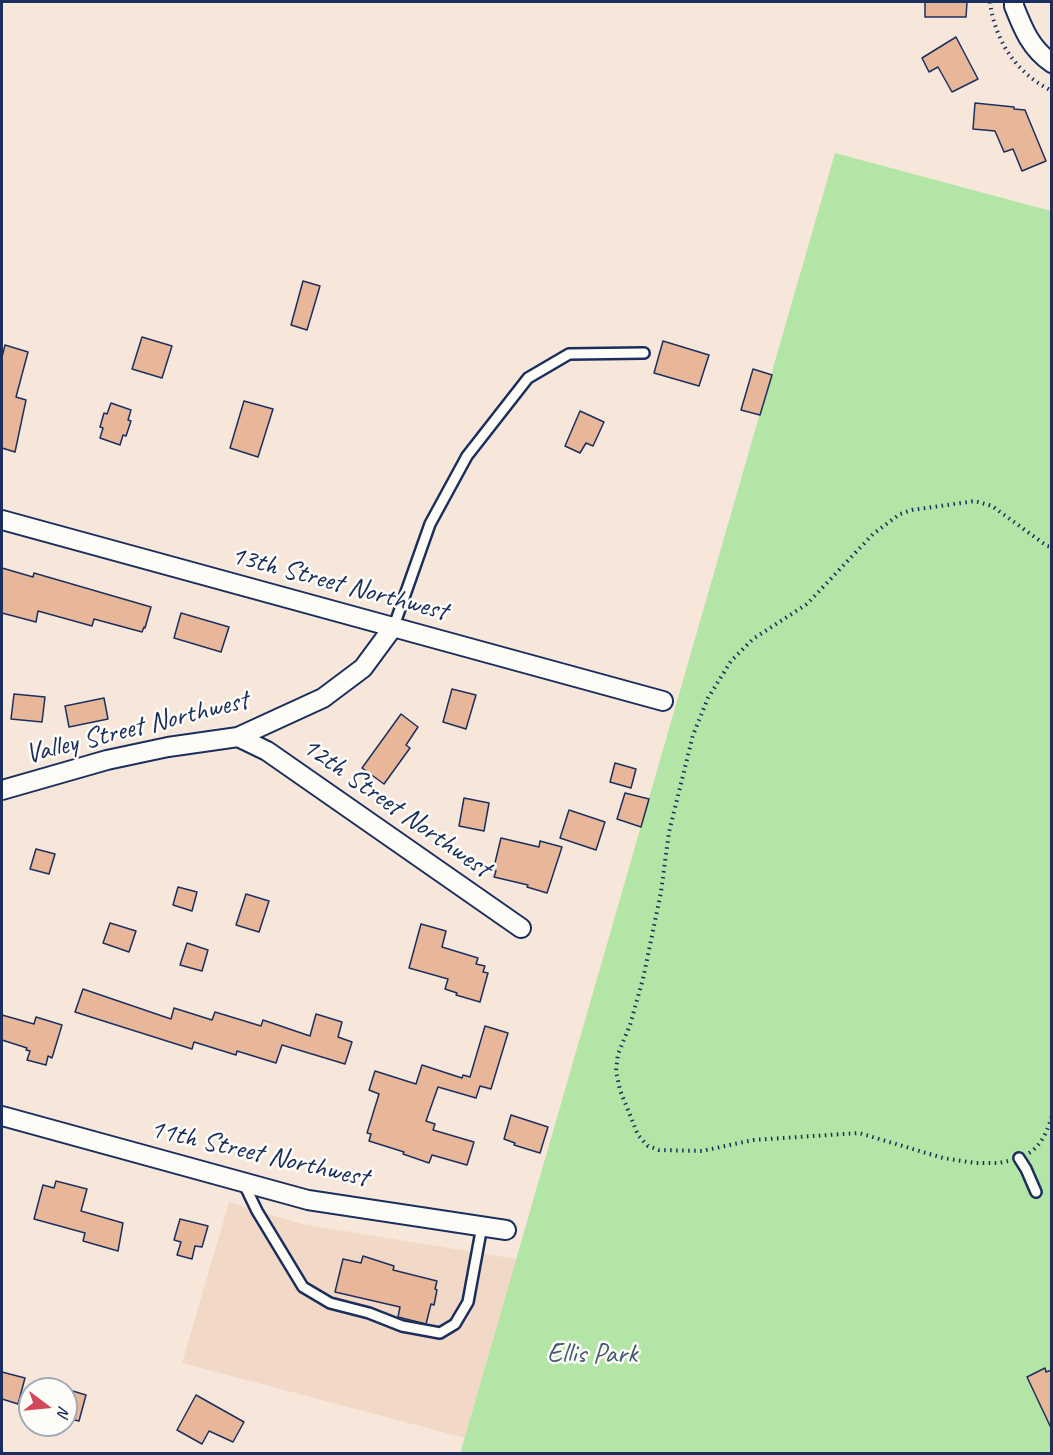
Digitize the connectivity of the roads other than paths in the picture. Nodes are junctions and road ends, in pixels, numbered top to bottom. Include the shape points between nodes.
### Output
1 (1014, 2) edge
2 (1052, 63) edge
3 (644, 353) dead end
4 (2, 520) edge
5 (394, 626) junction
6 (663, 700) dead end
7 (238, 736) junction
8 (2, 790) edge
9 (521, 928) dead end
10 (2, 1116) edge
11 (1019, 1158) road end
12 (243, 1182) junction
13 (1036, 1192) dead end
14 (482, 1226) junction
15 (506, 1230) dead end

1 - 2 street via 1027,37 1042,57
3 - 5 lane via 569,354 528,378 467,456 430,524
4 - 5 street, 13th Street Northwest
5 - 6 street, 13th Street Northwest
5 - 7 street, Valley Street Northwest via 363,668 323,698
7 - 8 street, Valley Street Northwest via 107,760
7 - 9 street, 12th Street Northwest via 267,751
10 - 12 street, 11th Street Northwest
11 - 13 lane
12 - 14 street, 11th Street Northwest via 308,1200
12 - 14 lane via 256,1211 303,1287 330,1303 402,1326 440,1333 455,1324 468,1302
14 - 15 street, 11th Street Northwest

